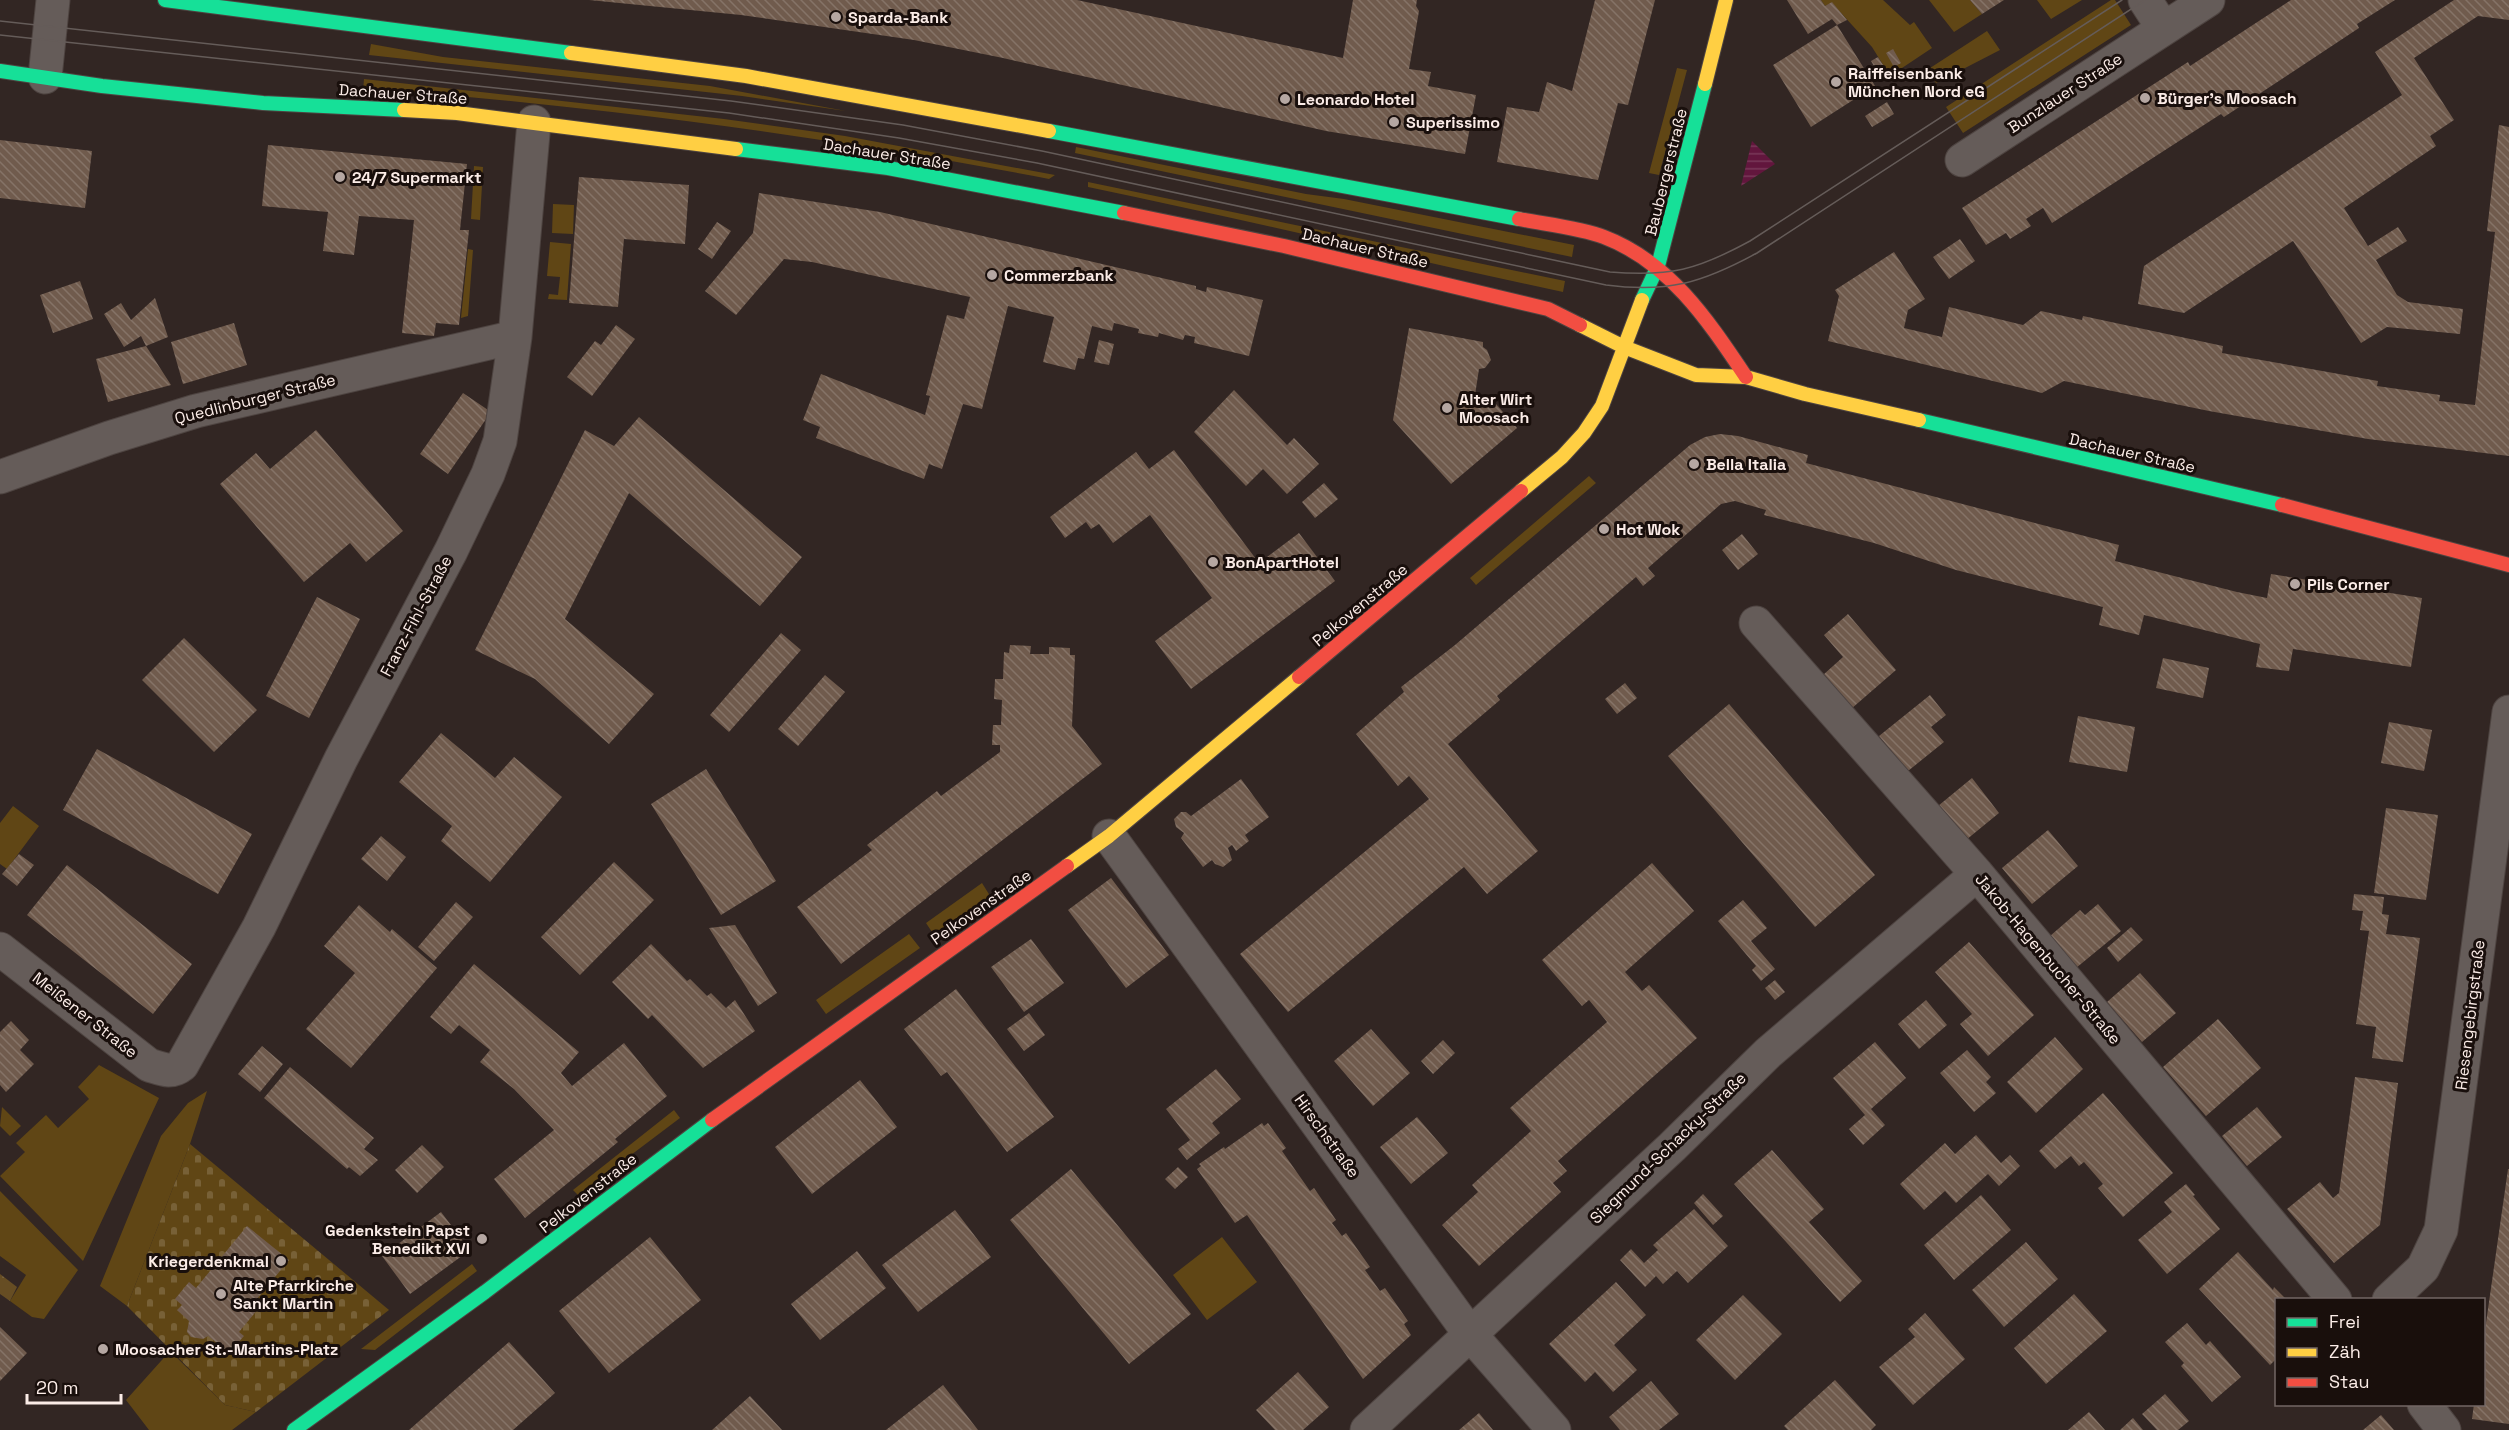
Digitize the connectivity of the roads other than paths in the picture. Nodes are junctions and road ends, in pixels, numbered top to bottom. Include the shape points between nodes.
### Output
1 (53, 0) edge
2 (165, 0) edge
3 (1726, 0) edge
4 (2145, 0) edge
5 (2208, 0) edge
6 (2168, 25) junction
7 (0, 71) edge
8 (45, 77) junction
9 (534, 122) junction
10 (1962, 160) dead end
11 (1658, 266) junction
12 (514, 337) junction
13 (1624, 347) junction
14 (1746, 377) junction
15 (0, 477) edge
16 (2509, 565) edge
17 (1756, 623) dead end
18 (2509, 712) edge
19 (1109, 836) junction
20 (1977, 874) junction
21 (0, 949) edge
22 (175, 1071) joint
23 (2334, 1298) edge
24 (2390, 1298) edge
25 (1470, 1334) junction
26 (2426, 1406) edge
27 (294, 1430) edge
28 (1367, 1430) edge
29 (1554, 1430) edge
30 (2444, 1430) edge

1 - 8 street
2 - 11 main road via 746,76 1056,131 1604,236
3 - 11 main road, Baubergerstraße
4 - 6 street via 2156,17
5 - 6 street, Bunzlauer Straße
6 - 10 street, Bunzlauer Straße
7 - 8 main road, Dachauer Straße
8 - 9 main road, Dachauer Straße via 263,103 457,113
9 - 12 street, Franz-Fihl-Straße
9 - 13 main road, Dachauer Straße via 888,168 1134,215 1548,309
11 - 13 main road, Baubergerstraße
11 - 14 main road via 1705,316
12 - 15 street, Quedlinburger Straße via 196,411
12 - 22 street, Franz-Fihl-Straße via 500,441 474,506 341,759 259,927 182,1065
13 - 14 main road, Dachauer Straße via 1696,375
13 - 19 main road, Pelkovenstraße via 1602,406 1563,457
14 - 16 main road, Dachauer Straße via 2249,496
17 - 20 street, Jakob-Hagenbucher-Straße
18 - 24 street, Riesengebirgstraße via 2441,1230 2423,1268
19 - 25 street, Hirschstraße
19 - 27 main road, Pelkovenstraße via 709,1122
20 - 23 street, Jakob-Hagenbucher-Straße
20 - 25 street, Siegmund-Schacky-Straße via 1776,1045
21 - 22 street, Meißener Straße via 149,1065
25 - 28 street, Siegmund-Schacky-Straße
25 - 29 street, Hirschstraße
26 - 30 street

